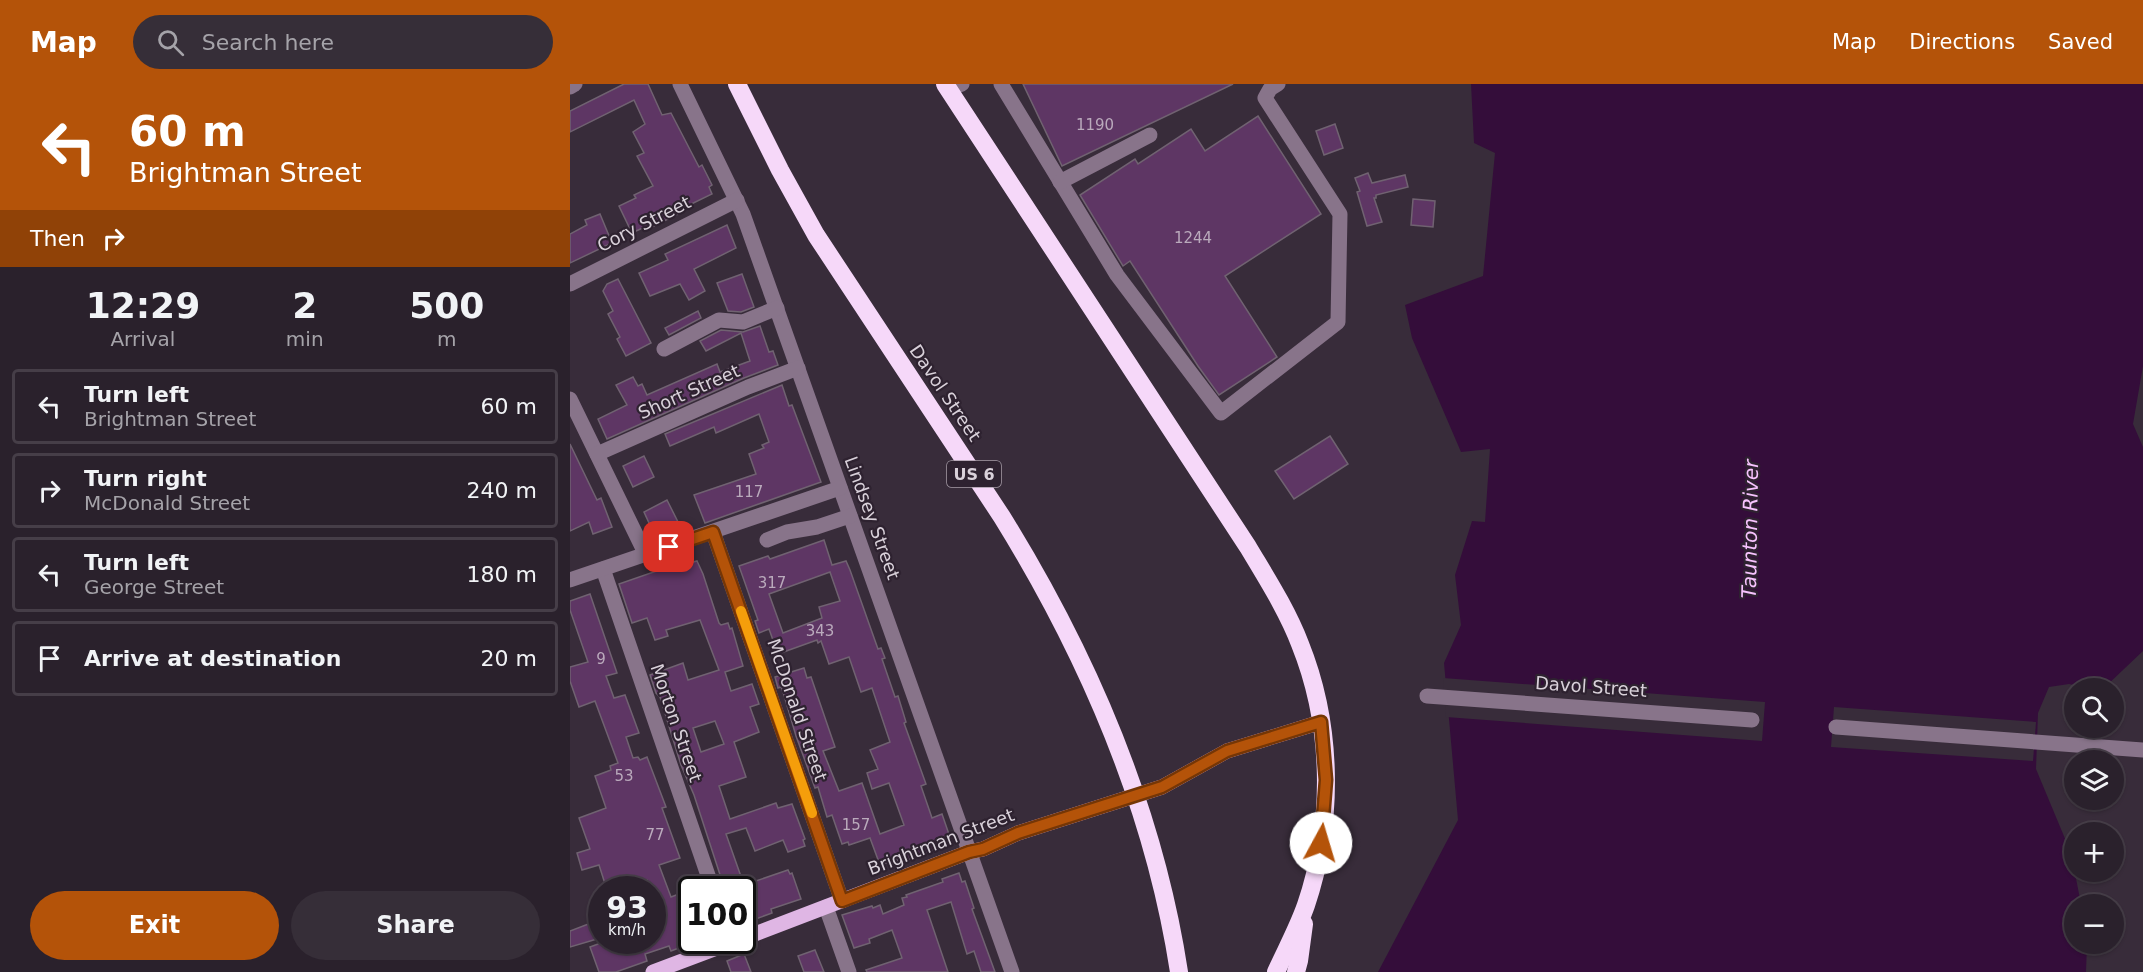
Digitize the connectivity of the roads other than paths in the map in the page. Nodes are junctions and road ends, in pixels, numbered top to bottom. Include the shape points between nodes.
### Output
1 (575, 84) edge
2 (680, 84) edge
3 (737, 84) edge
4 (1001, 84) edge
5 (1278, 84) edge
6 (952, 86) edge
7 (570, 87) edge
8 (1150, 135) dead end
9 (1060, 182) junction
10 (737, 200) junction
11 (570, 284) edge
12 (777, 309) junction
13 (664, 349) dead end
14 (798, 368) junction
15 (570, 399) edge
16 (597, 454) junction
17 (840, 488) junction
18 (780, 509) junction
19 (850, 516) junction
20 (713, 532) junction
21 (787, 532) junction
22 (767, 540) dead end
23 (646, 555) junction
24 (603, 569) junction
25 (570, 580) edge
26 (1427, 696) dead end
27 (1752, 720) dead end
28 (1321, 722) junction
29 (1836, 727) dead end
30 (2143, 750) edge
31 (1135, 797) junction
32 (969, 852) junction
33 (707, 876) edge
34 (842, 901) junction
35 (1306, 906) junction
36 (826, 907) junction
37 (756, 933) edge
38 (701, 954) edge
39 (653, 972) edge
40 (849, 972) edge
41 (1012, 972) edge
42 (1179, 972) edge
43 (1276, 972) edge
44 (1296, 972) edge

1 - 7 street
2 - 10 street, Lindsey Street
3 - 31 highway, Davol Street / US 6 via 816,235 1041,581 1093,685
4 - 9 street
5 - 9 street via 1265,98 1340,214 1338,322 1221,413 1117,275
6 - 28 highway via 1275,592 1306,661
8 - 9 street
10 - 11 street, Cory Street
10 - 12 street, Lindsey Street
12 - 13 street via 742,322 719,320
12 - 14 street, Lindsey Street
14 - 16 street, Short Street
14 - 17 street, Lindsey Street
15 - 16 street
16 - 23 street
17 - 18 street
17 - 19 street, Lindsey Street
18 - 20 street
18 - 21 street
19 - 21 street
19 - 32 street, Lindsey Street
20 - 23 street
20 - 34 street, McDonald Street
21 - 22 street
23 - 24 street
24 - 25 street
24 - 33 street, Morton Street
26 - 27 street, Davol Street
28 - 31 main road, Brightman Street via 1227,751 1162,787
28 - 35 highway via 1326,766 1323,822
29 - 30 street
31 - 32 main road, Brightman Street
31 - 42 highway, US 6 via 1166,900
32 - 34 main road, Brightman Street
32 - 41 street, Lindsey Street
34 - 36 main road, Brightman Street
35 - 43 highway
35 - 44 highway
36 - 37 main road, Brightman Street
36 - 40 street
38 - 39 main road, Brightman Street

